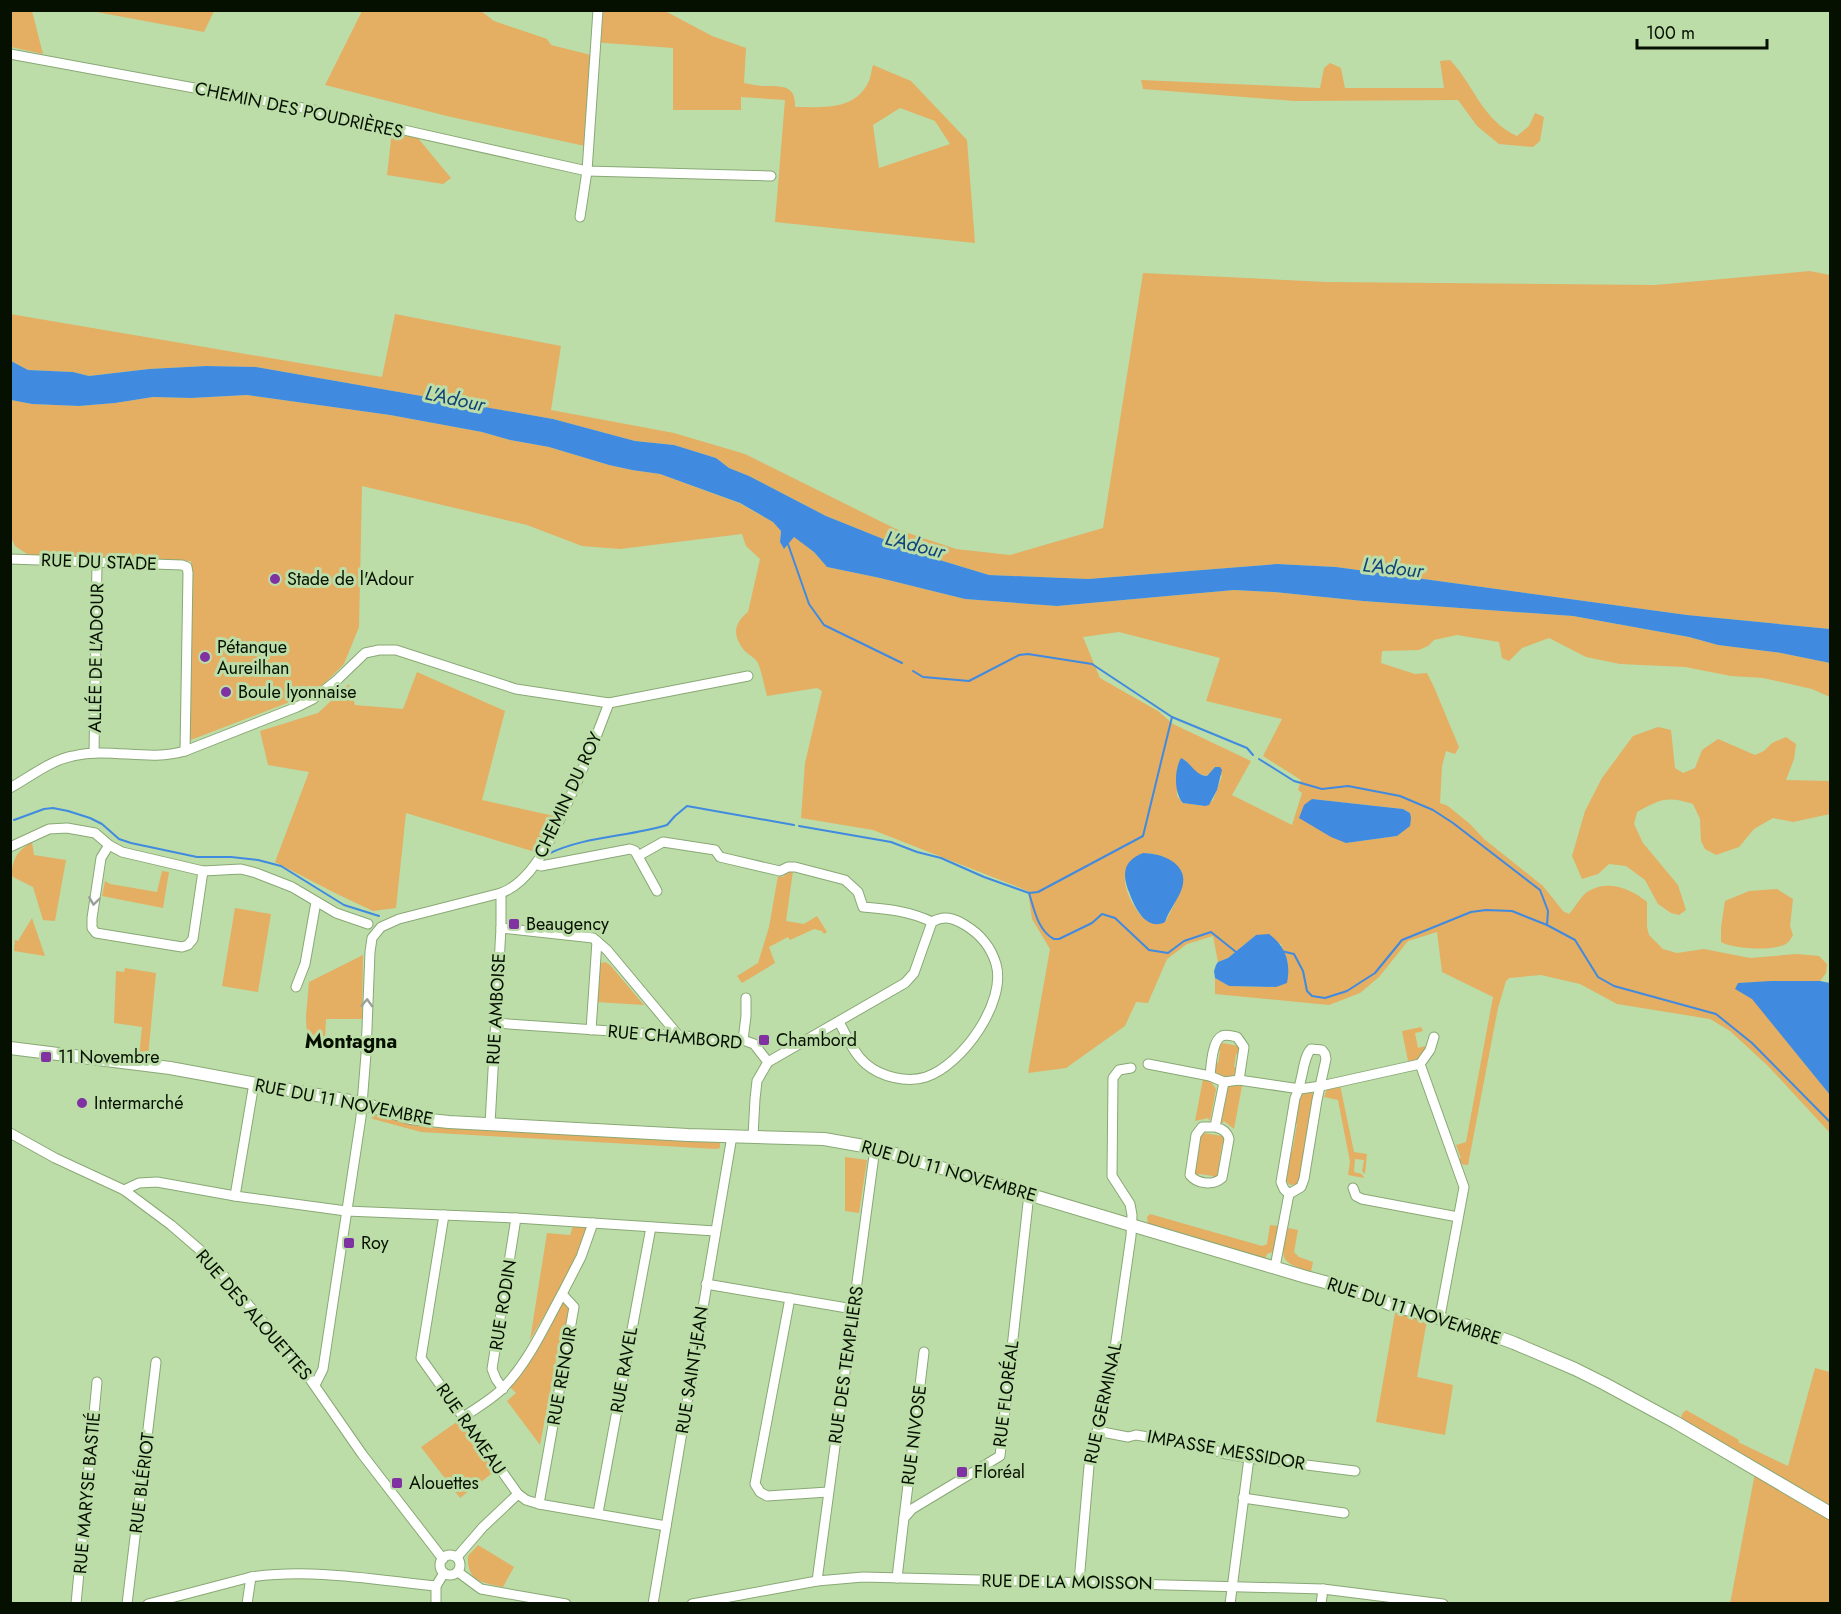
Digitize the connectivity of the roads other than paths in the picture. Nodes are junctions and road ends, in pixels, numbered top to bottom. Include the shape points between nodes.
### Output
1 (598, 10) edge
2 (10, 54) edge
3 (587, 171) junction
4 (771, 176) dead end
5 (580, 218) dead end
6 (10, 559) edge
7 (97, 562) junction
8 (748, 676) dead end
9 (609, 703) junction
10 (185, 751) junction
11 (94, 753) junction
12 (10, 788) edge
13 (109, 845) junction
14 (10, 847) edge
15 (638, 856) junction
16 (536, 864) junction
17 (203, 871) junction
18 (657, 891) dead end
19 (501, 893) junction
20 (316, 902) junction
21 (932, 922) junction
22 (369, 924) dead end
23 (501, 928) junction
24 (597, 941) junction
25 (296, 987) dead end
26 (746, 998) dead end
27 (839, 1022) junction
28 (495, 1023) junction
29 (591, 1030) junction
30 (678, 1035) junction
31 (1434, 1037) dead end
32 (743, 1040) junction
33 (10, 1048) edge
34 (768, 1062) junction
35 (1148, 1064) dead end
36 (1420, 1064) junction
37 (1131, 1068) dead end
38 (1210, 1076) junction
39 (1239, 1080) junction
40 (1224, 1082) junction
41 (254, 1083) junction
42 (1321, 1086) junction
43 (1300, 1089) junction
44 (361, 1104) junction
45 (490, 1124) junction
46 (1215, 1127) junction
47 (10, 1133) edge
48 (732, 1136) junction
49 (753, 1136) junction
50 (875, 1148) junction
51 (1353, 1188) dead end
52 (123, 1190) junction
53 (1029, 1194) junction
54 (1289, 1194) junction
55 (235, 1196) junction
56 (346, 1211) junction
57 (444, 1215) junction
58 (1458, 1217) junction
59 (516, 1218) junction
60 (593, 1223) junction
61 (1131, 1225) junction
62 (651, 1227) junction
63 (715, 1231) junction
64 (1275, 1268) junction
65 (706, 1284) junction
66 (562, 1294) junction
67 (790, 1298) junction
68 (853, 1309) junction
69 (1438, 1317) junction
70 (924, 1352) dead end
71 (156, 1362) dead end
72 (97, 1382) dead end
73 (315, 1385) junction
74 (503, 1389) junction
75 (462, 1418) junction
76 (1097, 1431) junction
77 (1249, 1458) junction
78 (1355, 1471) dead end
79 (828, 1492) junction
80 (518, 1494) junction
81 (1243, 1498) junction
82 (539, 1504) junction
83 (598, 1513) junction
84 (1344, 1513) dead end
85 (1830, 1513) edge
86 (904, 1518) junction
87 (666, 1526) junction
88 (456, 1557) junction
89 (443, 1559) junction
90 (458, 1572) junction
91 (444, 1573) junction
92 (251, 1577) junction
93 (897, 1578) junction
94 (816, 1581) junction
95 (1079, 1582) junction
96 (436, 1586) junction
97 (1232, 1587) junction
98 (1323, 1589) junction
99 (76, 1604) edge
100 (127, 1604) edge
101 (148, 1604) edge
102 (247, 1604) edge
103 (436, 1604) edge
104 (566, 1604) edge
105 (653, 1604) edge
106 (692, 1604) edge
107 (1230, 1604) edge
108 (1321, 1604) edge
109 (1443, 1604) edge

1 - 3 street
2 - 3 street, CHEMIN DES POUDRIÈRES via 318,111
3 - 4 street, CHEMIN DES POUDRIÈRES
3 - 5 street
6 - 7 street, RUE DU STADE
7 - 10 street, RUE DU STADE via 187,567
7 - 11 street, ALLÉE DE L'ADOUR
8 - 9 street
9 - 10 street via 516,689 396,651 379,650 365,653 313,699
9 - 16 street, CHEMIN DU ROY via 594,746
10 - 11 street via 170,756
11 - 12 street via 72,756
13 - 14 street via 95,833 67,828 49,829
13 - 17 street via 122,852
13 -> 17 street via 101,858 92,918 96,933 188,945 193,939
15 - 16 street via 626,849
15 - 18 street
15 - 21 street via 663,842 715,850 720,857 780,871 795,867 845,880 858,892 863,907 905,911
16 - 19 street, CHEMIN DU ROY via 510,890
17 - 20 street via 241,869 256,873
19 - 23 street, RUE AMBOISE
44 -> 19 street, CHEMIN DU ROY via 372,938 381,927 399,919
20 - 22 street via 336,914
20 - 25 street via 305,964
21 - 27 street via 914,973
21 - 27 street via 948,917 974,930 988,946 996,965 994,997 974,1038 955,1058 928,1076 906,1079 867,1065
23 - 24 street
23 - 28 street, RUE AMBOISE
24 - 29 street
24 - 30 street
26 - 32 street
27 - 34 street
28 - 29 street, RUE CHAMBORD
28 - 45 street, RUE AMBOISE
29 - 30 street, RUE CHAMBORD
30 - 32 street, RUE CHAMBORD
31 - 36 street
32 - 34 street, RUE CHAMBORD via 754,1044
33 - 41 street, RUE DU 11 NOVEMBRE
34 - 49 street via 757,1081
35 - 38 street
36 - 42 street
36 - 58 street via 1462,1177
37 - 61 street, RUE GERMINAL via 1119,1070 1113,1078 1112,1166 1112,1176 1130,1204
38 - 39 street via 1215,1045 1223,1035 1237,1037 1244,1047
38 - 40 street
39 - 40 street
39 - 43 street
40 - 46 street
41 - 44 street, RUE DU 11 NOVEMBRE
41 - 55 street
42 - 43 street
42 - 43 street via 1325,1054 1311,1049 1306,1055
42 - 54 street via 1304,1179 1301,1187
43 - 54 street via 1295,1098 1281,1182
44 - 45 street, RUE DU 11 NOVEMBRE via 411,1118
44 - 56 street, CHEMIN DU ROY
45 - 48 street, RUE DU 11 NOVEMBRE
46 - 46 street via 1229,1139 1222,1178 1212,1183 1199,1182 1190,1174 1196,1135 1202,1127
47 - 52 street, RUE DES ALOUETTES
48 - 49 street, RUE DU 11 NOVEMBRE
48 - 63 street, RUE SAINT-JEAN
49 - 50 street, RUE DU 11 NOVEMBRE via 824,1139
50 - 53 street, RUE DU 11 NOVEMBRE
50 - 68 street, RUE DES TEMPLIERS
51 - 58 street via 1362,1199
52 - 55 street via 139,1183 157,1182
52 - 73 street, RUE DES ALOUETTES via 207,1256
53 - 61 street, RUE DU 11 NOVEMBRE
53 - 86 street, RUE FLORÉAL via 1000,1456 912,1509
54 - 64 street
55 - 56 street
56 - 57 street
56 - 73 street, CHEMIN DU ROY via 323,1369
57 - 59 street
57 - 75 street, RUE RAMEAU via 421,1358
58 - 69 street
59 - 60 street
59 - 74 street, RUE RODIN via 492,1369
60 - 62 street
60 - 66 street
61 - 64 street, RUE DU 11 NOVEMBRE
61 - 76 street, RUE GERMINAL via 1114,1357
62 - 63 street
62 - 83 street, RUE RAVEL
63 - 65 street, RUE SAINT-JEAN
64 - 69 street, RUE DU 11 NOVEMBRE
65 - 67 street
65 - 87 street, RUE SAINT-JEAN
66 - 74 street via 522,1365
66 - 82 street, RUE RENOIR via 574,1307
67 - 68 street
67 - 79 street via 755,1484 767,1496
68 - 79 street, RUE DES TEMPLIERS
69 - 85 street, RUE DU 11 NOVEMBRE via 1575,1369 1675,1422
70 - 86 street, RUE NIVOSE
71 - 100 street, RUE BLÉRIOT
72 - 99 street, RUE MARYSE BASTIÉ
73 - 89 street, RUE DES ALOUETTES via 381,1480
74 - 75 street
75 - 80 street, RUE RAMEAU
76 - 77 street, IMPASSE MESSIDOR via 1208,1447
76 - 95 street, RUE GERMINAL via 1089,1466
77 - 78 street, IMPASSE MESSIDOR
77 - 81 street
79 - 94 street, RUE DES TEMPLIERS
80 - 82 street, RUE RAMEAU
80 - 88 street
81 - 84 street
81 - 97 street
82 - 83 street, RUE RAMEAU
83 - 87 street, RUE RAMEAU
86 - 93 street
87 - 105 street, RUE SAINT-JEAN
88 - 89 street
88 - 90 street
89 - 91 street
90 - 91 street
90 - 104 street via 481,1589
91 - 96 street
92 - 96 street via 312,1574
92 - 101 street
92 - 102 street
93 - 94 street, RUE DE LA MOISSON
93 - 95 street, RUE DE LA MOISSON
94 - 106 street, RUE DE LA MOISSON
95 - 97 street, RUE DE LA MOISSON
96 - 103 street
97 - 98 street, RUE DE LA MOISSON
97 - 107 street
98 - 108 street
98 - 109 street, RUE DE LA MOISSON

